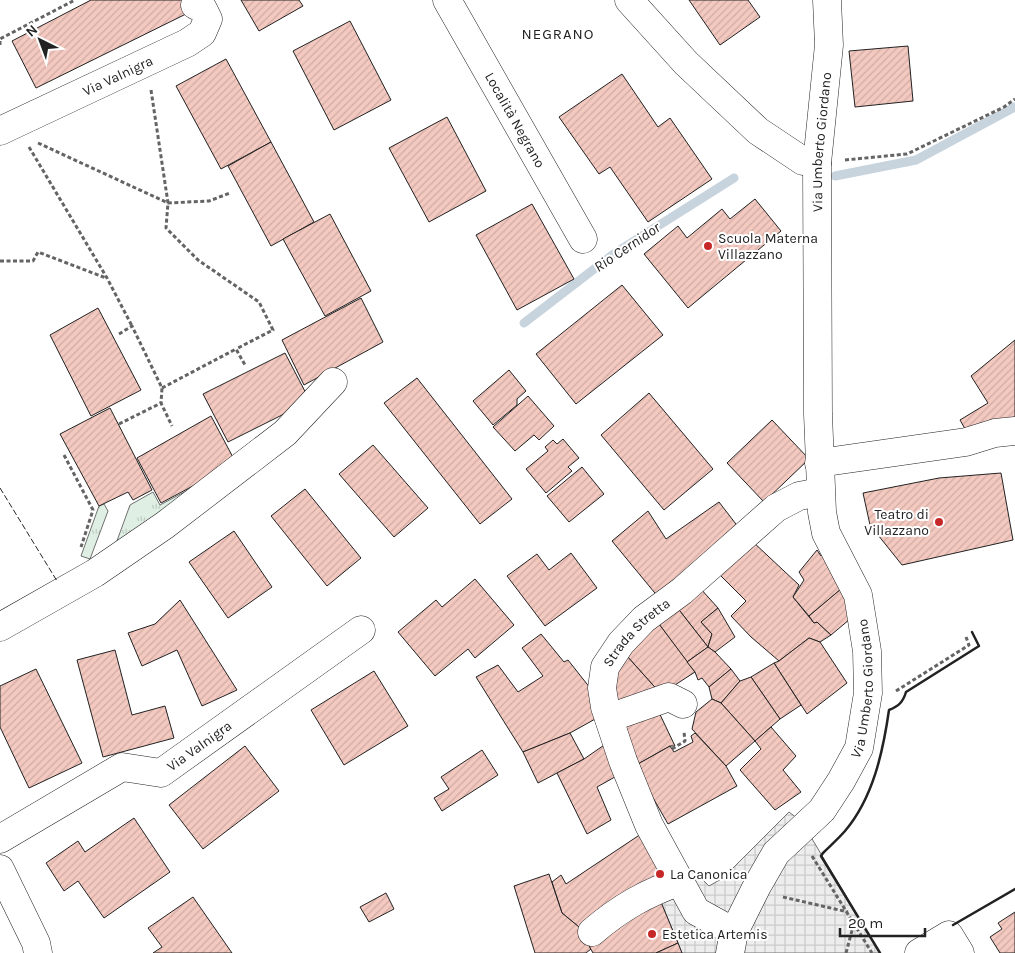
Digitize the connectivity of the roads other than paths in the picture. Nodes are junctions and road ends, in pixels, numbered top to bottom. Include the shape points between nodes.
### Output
1 (447, 0) edge
2 (629, 0) edge
3 (827, 0) edge
4 (195, 5) dead end
5 (0, 131) edge
6 (817, 163) junction
7 (583, 239) dead end
8 (333, 382) dead end
9 (1015, 431) edge
10 (819, 463) junction
11 (820, 492) junction
12 (0, 627) edge
13 (361, 630) dead end
14 (683, 704) dead end
15 (609, 718) junction
16 (0, 839) edge
17 (0, 869) edge
18 (681, 881) junction
19 (592, 932) dead end
20 (732, 942) edge
21 (43, 950) edge
22 (919, 953) edge
23 (960, 953) edge

1 - 7 street, Località Negrano
2 - 6 street via 686,63 758,131 803,161
3 - 6 street, Via Umberto Giordano via 829,45
4 - 5 street, Via Valnigra via 203,9 208,19 202,33
6 - 10 street, Via Umberto Giordano
8 - 12 street via 284,433 165,525 95,573
9 - 10 street via 966,442
10 - 11 street, Via Umberto Giordano
11 - 15 street, Strada Stretta via 799,496 776,508 621,643 605,667 602,688
11 - 20 street, Via Umberto Giordano via 826,533 858,595 867,651 868,693 859,748 822,810 776,853 768,891
13 - 16 street, Via Valnigra via 161,773 122,767
14 - 15 street via 669,697
15 - 18 street, Strada Stretta via 649,825
17 - 21 street
18 - 19 street via 657,889 613,914
18 - 20 street, Strada Stretta via 696,911
22 - 23 street via 949,935

